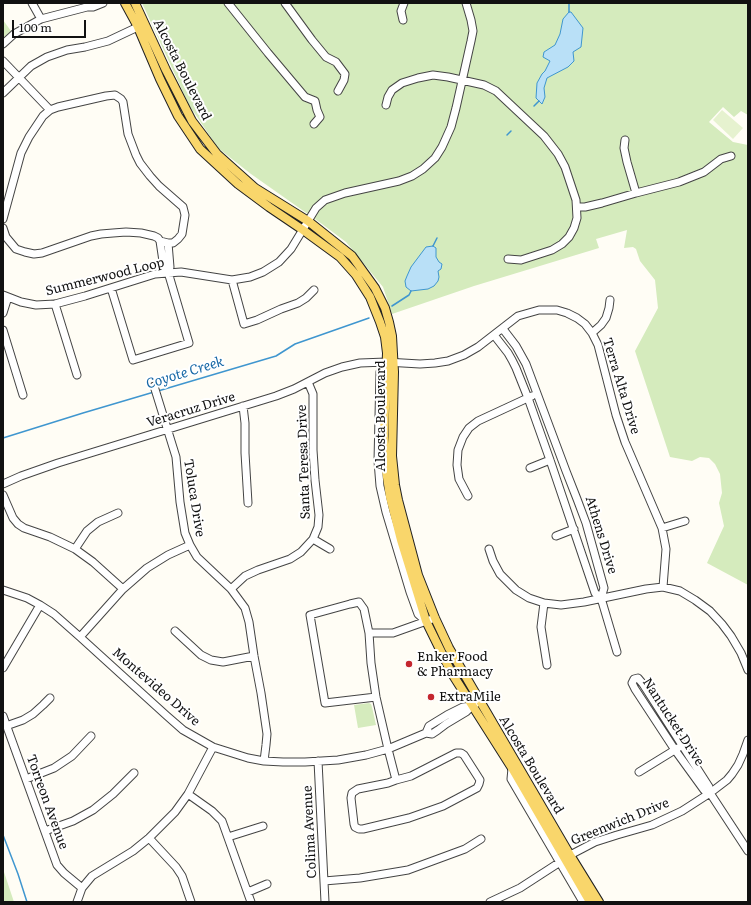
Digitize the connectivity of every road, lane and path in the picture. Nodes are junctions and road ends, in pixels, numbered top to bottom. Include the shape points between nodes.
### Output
1 (32, 3) edge
2 (102, 3) edge
3 (125, 3) edge
4 (135, 3) edge
5 (228, 3) edge
6 (285, 3) edge
7 (404, 3) edge
8 (467, 4) edge
9 (87, 5) edge
10 (41, 19) junction
11 (402, 20) dead end
12 (141, 26) junction
13 (3, 44) edge
14 (3, 60) edge
15 (20, 77) junction
16 (462, 80) junction
17 (338, 91) dead end
18 (3, 93) edge
19 (386, 105) dead end
20 (50, 110) junction
21 (314, 124) dead end
22 (624, 140) dead end
23 (731, 156) dead end
24 (636, 193) junction
25 (577, 207) junction
26 (3, 219) edge
27 (308, 221) junction
28 (3, 228) edge
29 (303, 230) junction
30 (164, 242) junction
31 (508, 259) dead end
32 (168, 272) junction
33 (232, 280) junction
34 (111, 288) junction
35 (314, 290) dead end
36 (5, 296) edge
37 (610, 300) dead end
38 (55, 304) junction
39 (3, 313) edge
40 (503, 329) junction
41 (3, 330) edge
42 (592, 333) junction
43 (494, 335) junction
44 (390, 362) junction
45 (77, 375) dead end
46 (308, 382) junction
47 (154, 386) dead end
48 (538, 394) junction
49 (23, 395) dead end
50 (528, 398) junction
51 (243, 406) junction
52 (168, 429) junction
53 (550, 460) junction
54 (530, 468) dead end
55 (3, 484) edge
56 (3, 495) edge
57 (468, 496) dead end
58 (248, 503) dead end
59 (118, 513) dead end
60 (685, 521) dead end
61 (662, 528) junction
62 (574, 529) junction
63 (556, 536) dead end
64 (313, 539) junction
65 (190, 546) junction
66 (330, 549) dead end
67 (490, 549) dead end
68 (75, 550) junction
69 (663, 587) junction
70 (123, 588) junction
71 (231, 589) junction
72 (3, 590) edge
73 (601, 598) junction
74 (544, 603) junction
75 (40, 605) junction
76 (434, 618) junction
77 (426, 621) junction
78 (175, 631) dead end
79 (369, 633) junction
80 (80, 637) junction
81 (618, 652) dead end
82 (254, 656) junction
83 (4, 663) edge
84 (547, 665) dead end
85 (748, 670) edge
86 (376, 697) junction
87 (50, 698) dead end
88 (480, 701) junction
89 (472, 706) junction
90 (662, 715) junction
91 (3, 716) edge
92 (654, 720) junction
93 (6, 726) junction
94 (91, 736) dead end
95 (748, 740) edge
96 (682, 745) junction
97 (213, 747) junction
98 (388, 749) junction
99 (675, 750) junction
100 (264, 761) junction
101 (318, 761) junction
102 (639, 772) dead end
103 (134, 773) dead end
104 (26, 779) junction
105 (396, 780) junction
106 (710, 792) junction
107 (188, 794) junction
108 (263, 826) dead end
109 (45, 831) junction
110 (228, 837) junction
111 (149, 838) junction
112 (482, 839) dead end
113 (748, 851) edge
114 (565, 859) junction
115 (324, 881) junction
116 (267, 884) dead end
117 (82, 888) junction
118 (248, 892) junction
119 (77, 902) edge
120 (191, 902) edge
121 (251, 902) edge
122 (325, 902) edge
123 (490, 902) edge
124 (584, 902) edge
125 (590, 902) edge
126 (599, 902) edge

1 - 10 street
2 - 9 street via 93,7
3 - 12 main road, Alcosta Boulevard
4 - 12 main road, Alcosta Boulevard
5 - 21 street via 305,96 315,101 320,117
6 - 17 street via 326,56 336,62 345,74
7 - 11 street via 401,11
8 - 16 street, Summerwood Loop via 473,31
9 - 10 street
10 - 13 street via 14,34
12 - 15 street via 108,41 47,57 31,66
12 - 27 main road, Alcosta Boulevard via 192,121 217,154 255,188
12 - 29 main road, Alcosta Boulevard via 160,79 178,116 200,149 238,184
14 - 15 street
15 - 18 street
15 - 20 street
16 - 19 street via 433,75 402,83 392,90
16 - 25 street via 484,85 496,91 544,136 565,167
16 - 27 street, Summerwood Loop via 451,127 435,158 424,169 399,181 325,200
20 - 26 street via 43,116 21,153
20 - 30 street via 106,96 115,96 121,100 128,134 136,155 150,176 185,211 180,237 173,243
22 - 24 street
23 - 24 street via 720,159 704,172 679,182
24 - 25 street
25 - 31 street via 574,228 562,244 552,250 520,260
27 - 29 street, Summerwood Loop
27 - 44 main road, Alcosta Boulevard via 352,256 375,288 385,308 392,336
28 - 30 street via 6,238 16,249 34,254 42,254 101,234 141,233
29 - 33 street, Summerwood Loop via 279,262 250,277
29 - 44 main road, Alcosta Boulevard via 340,257 356,275 370,297 380,322
30 - 32 street via 164,268
32 - 33 street, Summerwood Loop
32 - 34 street, Summerwood Loop
32 - 34 street via 189,343 133,360
33 - 35 street via 244,324 298,303
34 - 38 street, Summerwood Loop
36 - 38 street, Summerwood Loop via 36,305
36 - 39 street
37 - 42 street via 606,318
38 - 45 street
40 - 42 street, Terra Alta Drive via 518,316 539,310 556,310 577,318
40 - 43 street, Terra Alta Drive
40 - 48 street, Athens Drive via 526,364
41 - 49 street
42 - 61 street, Terra Alta Drive via 598,345 625,442
43 - 44 street, Terra Alta Drive via 464,355 448,361 420,364
43 - 50 street, Athens Drive via 512,360
44 - 46 street, Veracruz Drive via 360,363 342,367
44 - 76 main road, Alcosta Boulevard via 394,372 392,456 395,485 418,575
44 - 77 main road, Alcosta Boulevard via 384,436 385,464 401,540
46 - 51 street, Veracruz Drive via 276,396
46 - 64 street, Santa Teresa Drive via 313,394 313,450 319,515
47 - 52 street, Toluca Drive
48 - 50 street
48 - 73 street, Athens Drive via 586,523 604,588
50 - 53 street, Athens Drive
50 - 57 street via 478,421 463,437 458,450 457,465 459,479
51 - 52 street, Veracruz Drive
51 - 58 street
52 - 55 street, Veracruz Drive via 58,463
52 - 65 street, Toluca Drive via 176,458 185,534
53 - 54 street
53 - 62 street, Athens Drive
56 - 68 street via 18,524
59 - 68 street via 98,522 87,531
60 - 61 street
61 - 69 street, Terra Alta Drive via 666,549
62 - 63 street
62 - 73 street, Athens Drive via 595,593
64 - 66 street
64 - 71 street, Santa Teresa Drive via 302,552 245,576
65 - 70 street via 168,555 147,568
65 - 71 street, Toluca Drive via 197,557
67 - 74 street via 500,574 516,590
68 - 70 street
69 - 73 street
69 - 85 street via 680,591 710,611 732,636
70 - 80 street
71 - 82 street, Toluca Drive via 245,608
72 - 75 street, Montevideo Drive
73 - 74 street via 561,605
73 - 81 street
74 - 84 street via 541,627
75 - 80 street, Montevideo Drive
75 - 83 street
76 - 77 street
76 - 88 main road, Alcosta Boulevard
77 - 79 street via 394,633
77 - 89 main road, Alcosta Boulevard via 451,672
78 - 82 street via 201,655 211,660 223,662
79 - 86 street
79 - 86 street via 364,609 359,602 310,615 325,703
80 - 97 street, Montevideo Drive via 166,716 183,730
82 - 100 street, Toluca Drive via 267,734
86 - 98 street
87 - 93 street via 33,714
88 - 89 street, Montevideo Drive
88 - 114 main road, Alcosta Boulevard
89 - 98 street, Montevideo Drive via 463,707 447,715 429,726 426,732
89 - 114 main road, Alcosta Boulevard
90 - 92 street
90 - 92 street, Nantucket Drive via 638,678 632,680
90 - 96 street, Nantucket Drive
91 - 93 street, Torreon Avenue
92 - 99 street, Nantucket Drive
93 - 104 street, Torreon Avenue
94 - 104 street via 72,756 54,768
95 - 106 street, Greenwich Drive via 732,774
96 - 99 street
96 - 106 street, Nantucket Drive
97 - 100 street, Montevideo Drive
97 - 107 street
98 - 101 street, Montevideo Drive via 338,760
98 - 105 street
99 - 102 street
99 - 106 street, Nantucket Drive via 704,790
100 - 101 street, Montevideo Drive
101 - 115 street, Colima Avenue
103 - 109 street via 93,810 73,821
104 - 109 street, Torreon Avenue
105 - 105 street via 411,776 456,753 464,755 480,780 477,788 443,806 409,818 363,829 355,828 352,793 358,789
106 - 113 street, Nantucket Drive
106 - 114 street, Greenwich Drive via 682,811 652,825 595,842
107 - 110 street via 222,821
107 - 111 street via 175,812
108 - 110 street
109 - 117 street, Torreon Avenue via 57,865
110 - 118 street
111 - 117 street via 92,876
111 - 120 street via 182,876
112 - 115 street via 465,849 408,870
114 - 123 street, Greenwich Drive via 520,888
114 - 124 street, Alcosta Boulevard
114 - 125 main road, Alcosta Boulevard
114 - 126 main road, Alcosta Boulevard
115 - 122 street, Colima Avenue
116 - 118 street
117 - 119 street
118 - 121 street

